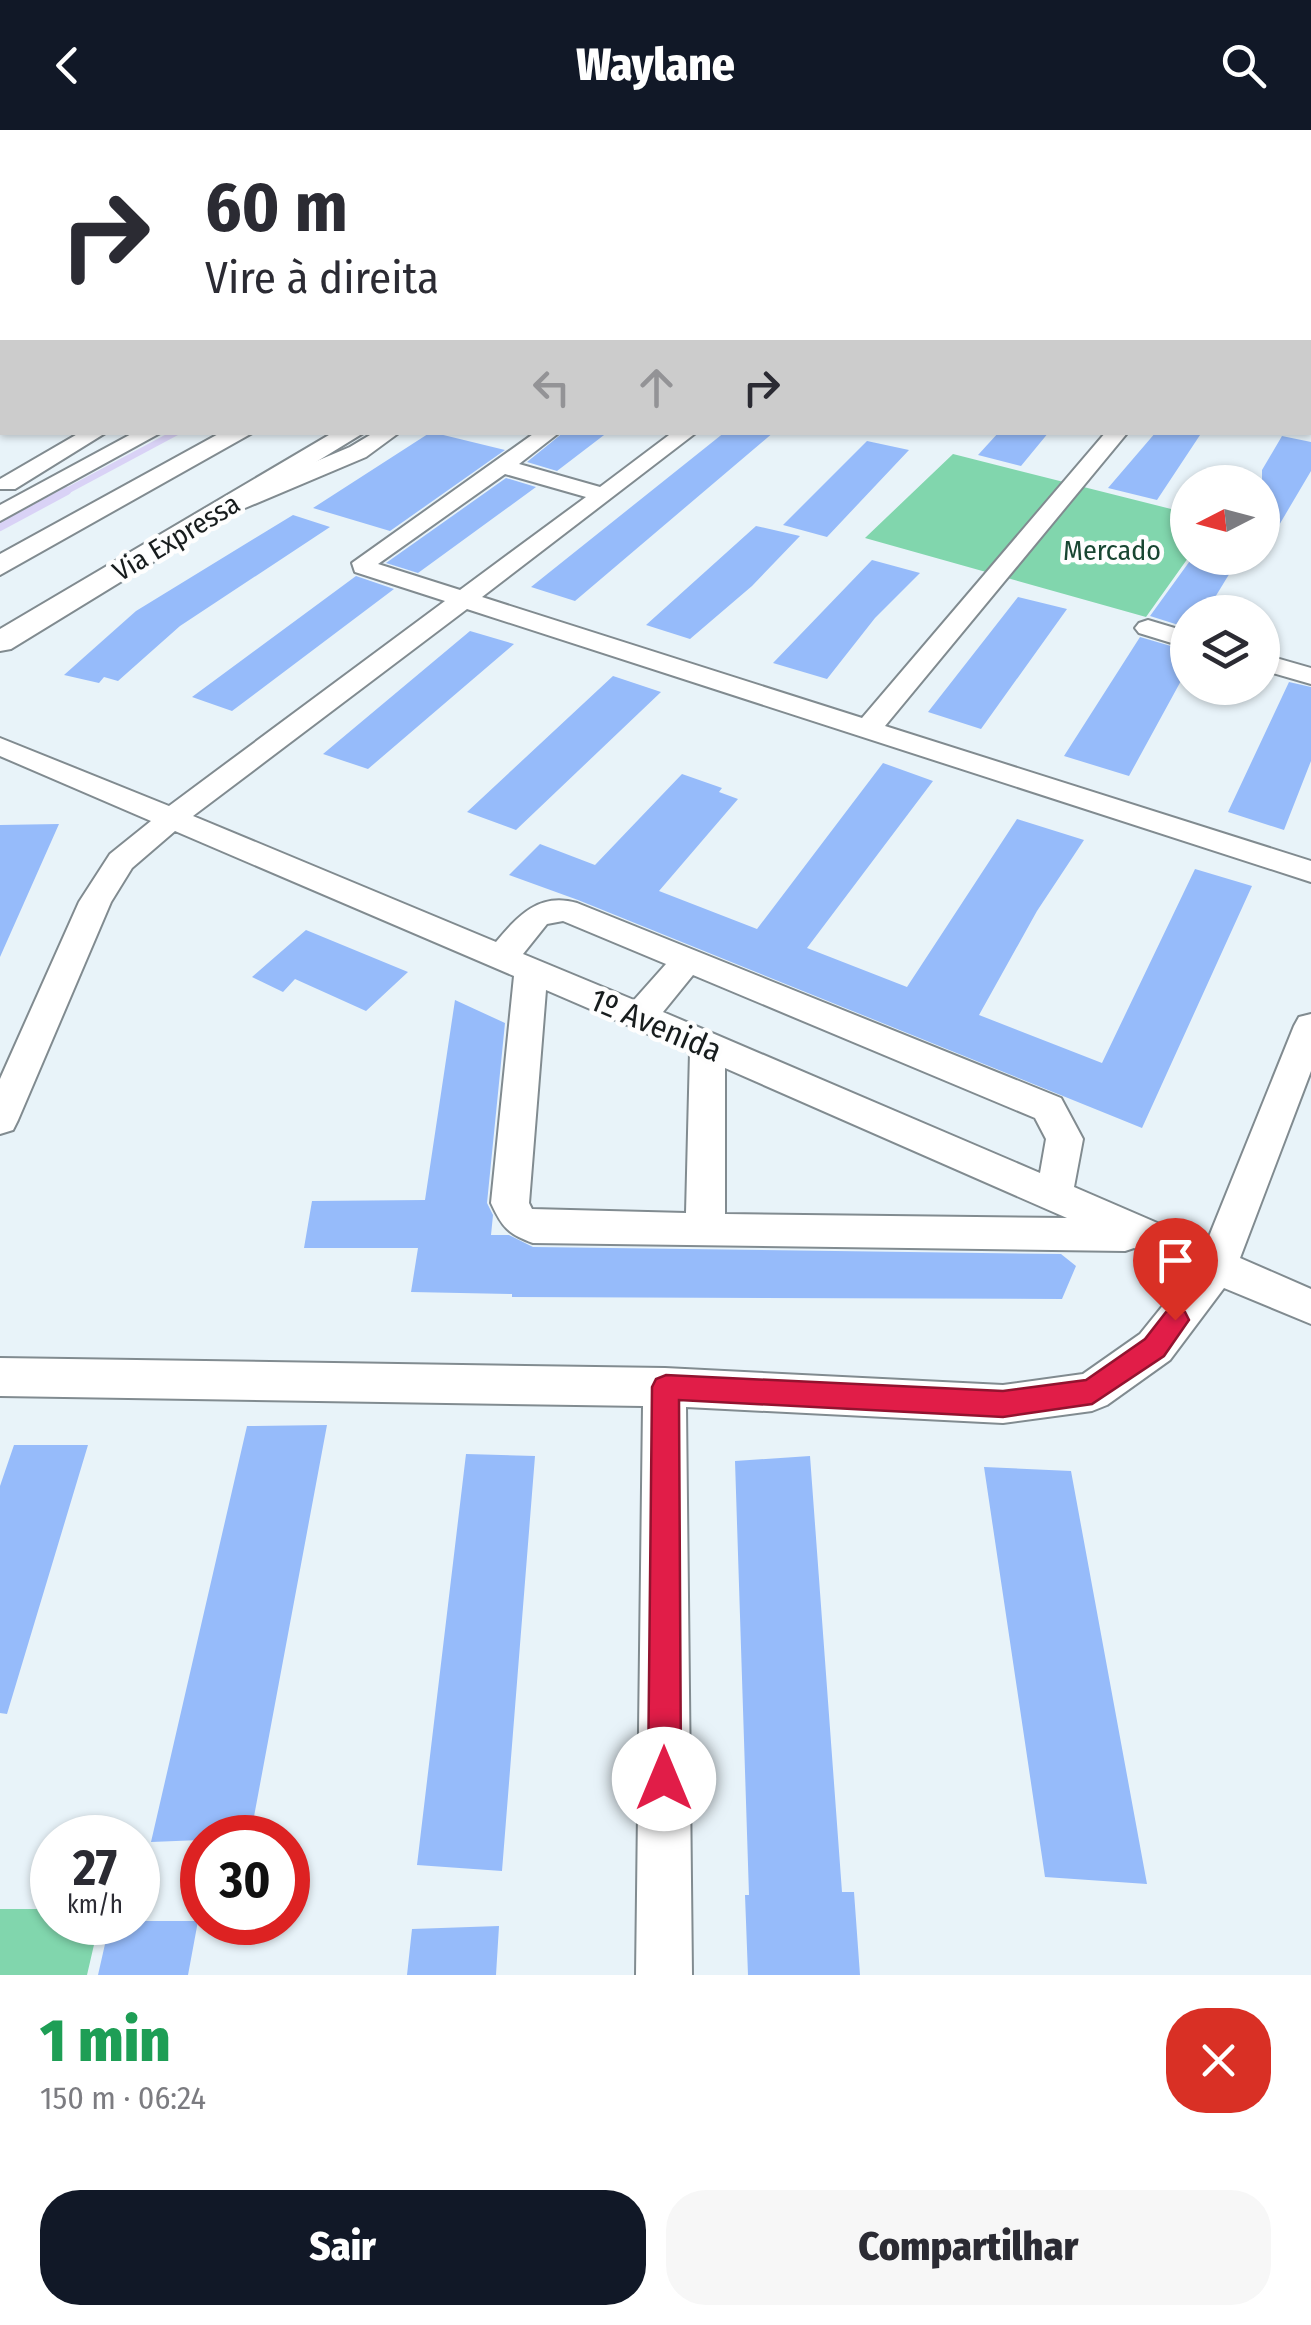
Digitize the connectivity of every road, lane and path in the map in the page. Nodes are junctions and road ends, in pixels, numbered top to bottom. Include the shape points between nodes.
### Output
1 (93, 435) edge
2 (146, 435) edge
3 (217, 435) edge
4 (237, 435) edge
5 (348, 435) edge
6 (385, 435) edge
7 (546, 435) edge
8 (682, 435) edge
9 (1115, 435) edge
10 (502, 466) junction
11 (160, 477) junction
12 (0, 488) edge
13 (605, 495) junction
14 (231, 505) junction
15 (0, 514) edge
16 (0, 566) edge
17 (470, 598) junction
18 (1148, 628) dead end
19 (1170, 635) edge
20 (0, 642) edge
21 (1280, 667) edge
22 (1311, 676) edge
23 (869, 728) junction
24 (0, 746) edge
25 (170, 819) junction
26 (1311, 872) edge
27 (688, 959) junction
28 (516, 965) junction
29 (640, 1016) junction
30 (1311, 1026) edge
31 (708, 1047) junction
32 (0, 1120) edge
33 (1053, 1194) junction
34 (705, 1230) junction
35 (1139, 1235) junction
36 (1216, 1266) junction
37 (1311, 1307) edge
38 (0, 1378) edge
39 (666, 1387) junction
40 (664, 1975) edge

1 - 12 street
2 - 15 street
3 - 11 street
4 - 11 main road, Via Expressa
5 - 14 main road, Via Expressa
6 - 14 street
7 - 10 street
8 - 13 street
9 - 23 street
10 - 13 street
10 - 17 street via 364,563 368,570
11 - 16 main road, Via Expressa
13 - 17 street
14 - 20 main road, Via Expressa
17 - 23 street
17 - 25 street
18 - 19 street
21 - 22 street
23 - 26 street
24 - 25 street, 1º Avenida
25 - 28 street, 1º Avenida
25 - 32 street via 121,861 96,902
27 - 28 street via 566,910 537,915
27 - 29 street
27 - 33 street via 1048,1108 1062,1123 1067,1144
28 - 29 street, 1º Avenida
28 - 34 street via 510,1203 518,1220 534,1227
29 - 31 street, 1º Avenida
30 - 36 street
31 - 33 street, 1º Avenida
31 - 34 street
33 - 35 street, 1º Avenida
34 - 35 street
35 - 36 street, 1º Avenida
36 - 37 street, 1º Avenida
36 - 39 street via 1154,1347 1092,1392 1003,1404
38 - 39 street
39 - 40 street

